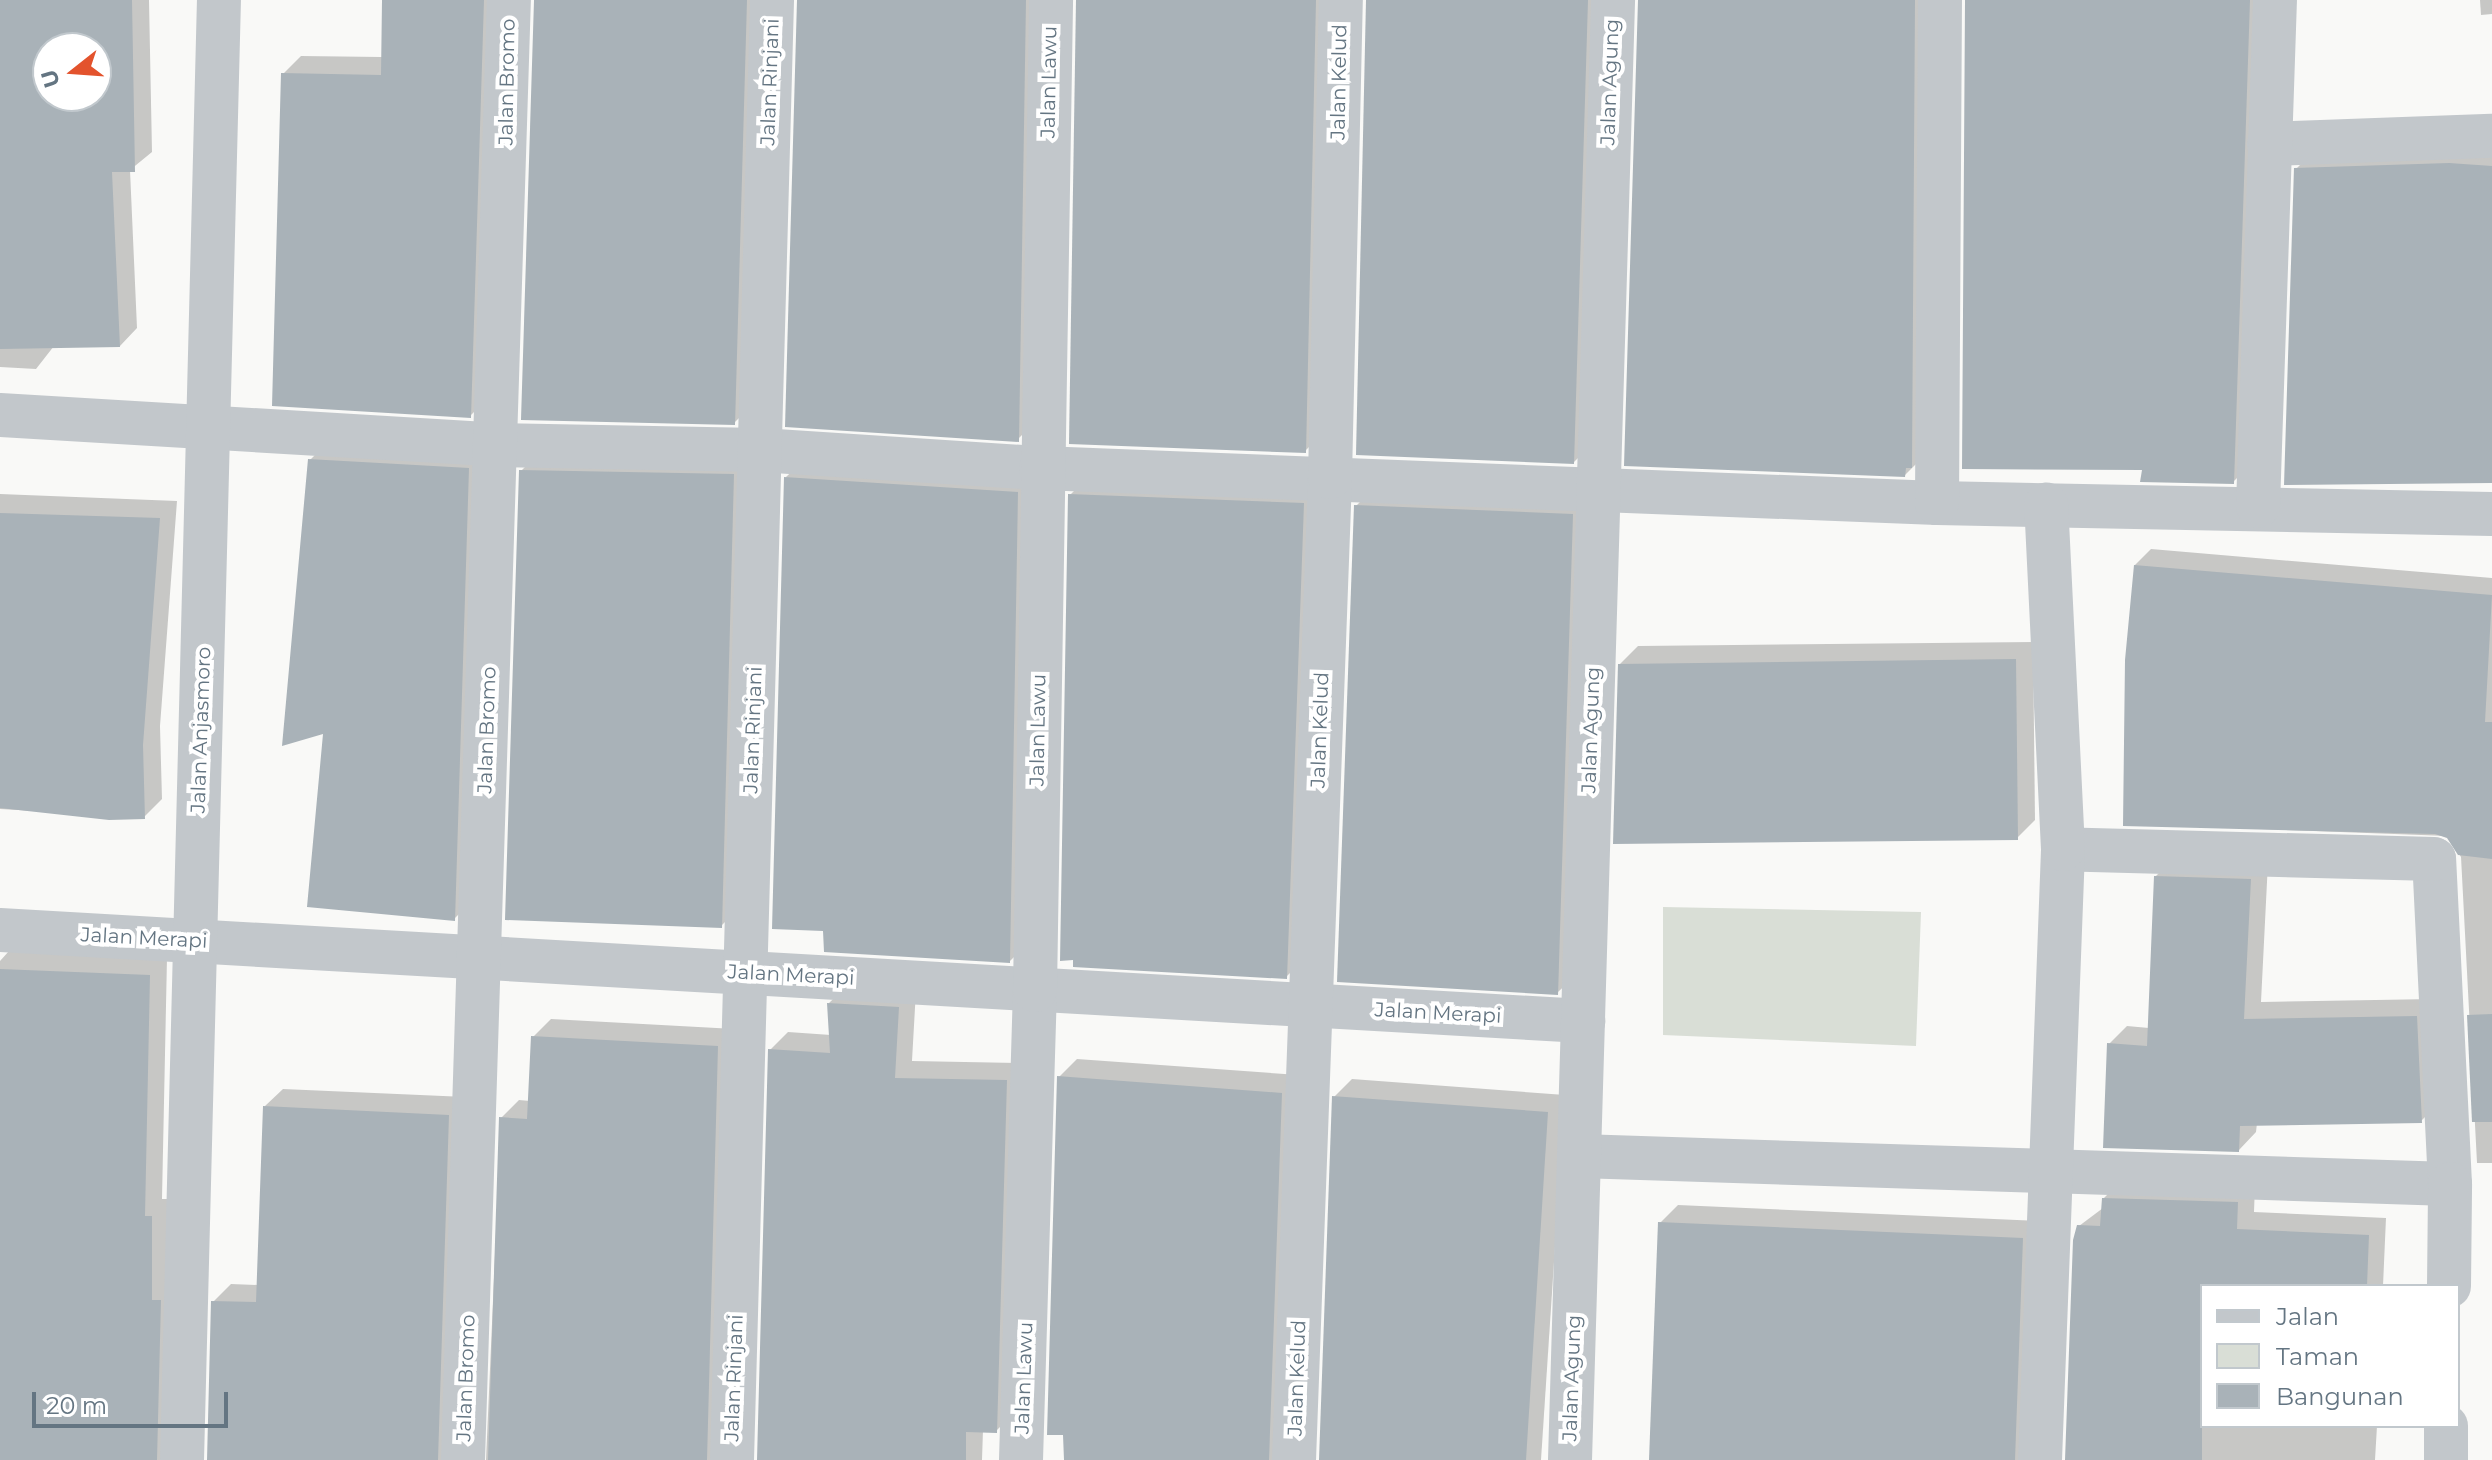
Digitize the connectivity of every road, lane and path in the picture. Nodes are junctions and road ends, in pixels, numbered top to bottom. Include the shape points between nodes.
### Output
1 (219, 0) edge
2 (509, 0) edge
3 (772, 0) edge
4 (1051, 0) edge
5 (1341, 0) edge
6 (1613, 0) edge
7 (1940, 0) edge
8 (2275, 0) edge
9 (2492, 136) edge
10 (2269, 144) junction
11 (0, 415) edge
12 (209, 425) junction
13 (498, 445) junction
14 (760, 450) junction
15 (1041, 468) junction
16 (1330, 477) junction
17 (1599, 489) junction
18 (1937, 503) junction
19 (2046, 504) junction
20 (2258, 506) junction
21 (2492, 514) edge
22 (2063, 849) junction
23 (0, 930) edge
24 (195, 942) junction
25 (478, 957) junction
26 (746, 973) junction
27 (1035, 990) junction
28 (1308, 1005) junction
29 (1583, 1021) junction
30 (1579, 1156) junction
31 (2052, 1168) junction
32 (2450, 1184) junction
33 (2449, 1284) edge
34 (2446, 1428) edge
35 (182, 1460) edge
36 (463, 1460) edge
37 (732, 1460) edge
38 (1021, 1460) edge
39 (1294, 1460) edge
40 (1570, 1460) edge
41 (2040, 1460) edge
42 (2446, 1460) edge

1 - 12 street, Jalan Anjasmoro
2 - 13 street, Jalan Bromo
3 - 14 street, Jalan Rinjani
4 - 15 street, Jalan Lawu
5 - 16 street, Jalan Kelud
6 - 17 street, Jalan Agung
7 - 18 street
8 - 10 street
9 - 10 street
10 - 20 street
11 - 12 street
12 - 13 street
12 - 24 street, Jalan Anjasmoro
13 - 14 street
13 - 25 street, Jalan Bromo
14 - 15 street
14 - 26 street, Jalan Rinjani
15 - 16 street
15 - 27 street, Jalan Lawu
16 - 17 street
16 - 28 street, Jalan Kelud
17 - 18 street
17 - 29 street, Jalan Agung
18 - 19 street
19 - 20 street
19 - 22 street
20 - 21 street
22 - 31 street
22 - 32 street via 2434,859
23 - 24 street, Jalan Merapi
24 - 25 street, Jalan Merapi
24 - 35 street, Jalan Anjasmoro
25 - 26 street, Jalan Merapi
25 - 36 street, Jalan Bromo
26 - 27 street, Jalan Merapi
26 - 37 street, Jalan Rinjani
27 - 28 street, Jalan Merapi
27 - 38 street, Jalan Lawu
28 - 29 street, Jalan Merapi
28 - 39 street, Jalan Kelud
29 - 30 street, Jalan Agung
30 - 31 street
30 - 40 street, Jalan Agung
31 - 32 street
31 - 41 street
32 - 33 street
34 - 42 street

